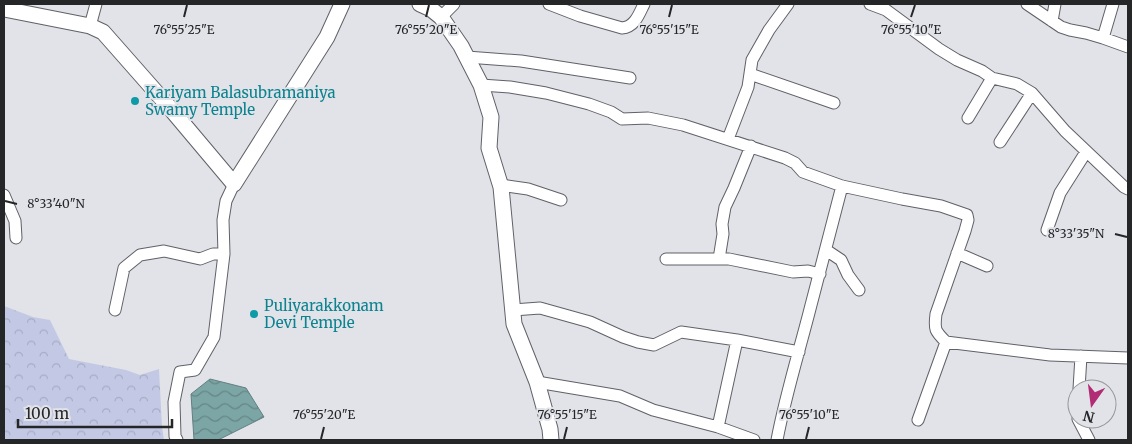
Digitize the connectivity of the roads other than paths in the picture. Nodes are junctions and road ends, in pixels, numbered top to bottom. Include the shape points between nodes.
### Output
1 (96, 4) edge
2 (342, 4) edge
3 (420, 4) edge
4 (454, 4) edge
5 (549, 4) edge
6 (644, 4) edge
7 (788, 4) edge
8 (870, 4) edge
9 (1027, 4) edge
10 (1055, 4) edge
11 (1113, 4) edge
12 (4, 9) edge
13 (440, 17) junction
14 (1052, 21) junction
15 (90, 26) junction
16 (1103, 38) junction
17 (1128, 47) edge
18 (467, 57) junction
19 (750, 74) junction
20 (630, 78) dead end
21 (992, 78) junction
22 (481, 85) junction
23 (1032, 93) junction
24 (834, 103) dead end
25 (968, 118) dead end
26 (728, 139) junction
27 (1000, 142) dead end
28 (751, 146) junction
29 (1086, 152) junction
30 (234, 184) junction
31 (500, 185) junction
32 (842, 186) junction
33 (1128, 190) edge
34 (4, 195) edge
35 (561, 200) dead end
36 (1047, 230) dead end
37 (16, 238) dead end
38 (826, 250) junction
39 (957, 253) junction
40 (224, 254) junction
41 (666, 259) dead end
42 (719, 259) junction
43 (987, 266) dead end
44 (820, 274) junction
45 (859, 290) dead end
46 (115, 310) dead end
47 (513, 310) junction
48 (737, 340) junction
49 (946, 342) junction
50 (798, 352) junction
51 (1081, 356) junction
52 (1128, 358) edge
53 (1080, 379) edge
54 (537, 382) junction
55 (918, 420) dead end
56 (718, 427) junction
57 (177, 440) edge
58 (551, 440) edge
59 (754, 440) edge
60 (778, 440) edge

1 - 15 street
2 - 30 street via 327,37
3 - 13 street
4 - 13 street
5 - 6 street via 622,28 634,23
7 - 19 street via 758,48
8 - 21 street via 886,10 939,49
9 - 14 street
10 - 14 street
11 - 16 street
12 - 15 street
13 - 18 street
14 - 16 street via 1061,27
15 - 30 street via 103,32
16 - 17 street
18 - 20 street via 521,61
18 - 22 street
19 - 24 street
19 - 26 street via 746,94
21 - 23 street via 1016,84
21 - 25 street
22 - 26 street via 546,93 589,104 622,119 648,118
22 - 31 street via 491,116 489,148
23 - 27 street
23 - 29 street
26 - 28 street
28 - 32 street via 785,158 803,172
28 - 42 street via 725,207
29 - 33 street
29 - 36 street via 1060,194
30 - 40 street via 223,220
31 - 35 street
31 - 47 street
32 - 38 street
32 - 39 street via 941,206 967,215
34 - 37 street via 15,221
38 - 44 street
38 - 45 street via 841,260
39 - 43 street
39 - 49 street via 934,327
40 - 46 street via 200,259 164,251 140,255 124,268
40 - 57 street via 214,337 195,370 180,372 174,402
41 - 42 street
42 - 44 street
44 - 50 street
47 - 48 street via 540,308 654,345 681,332
47 - 54 street via 514,324
48 - 50 street
48 - 56 street
49 - 51 street
49 - 55 street
50 - 60 street
51 - 52 street
51 - 53 street
54 - 56 street via 620,396 652,410
54 - 58 street
56 - 59 street

